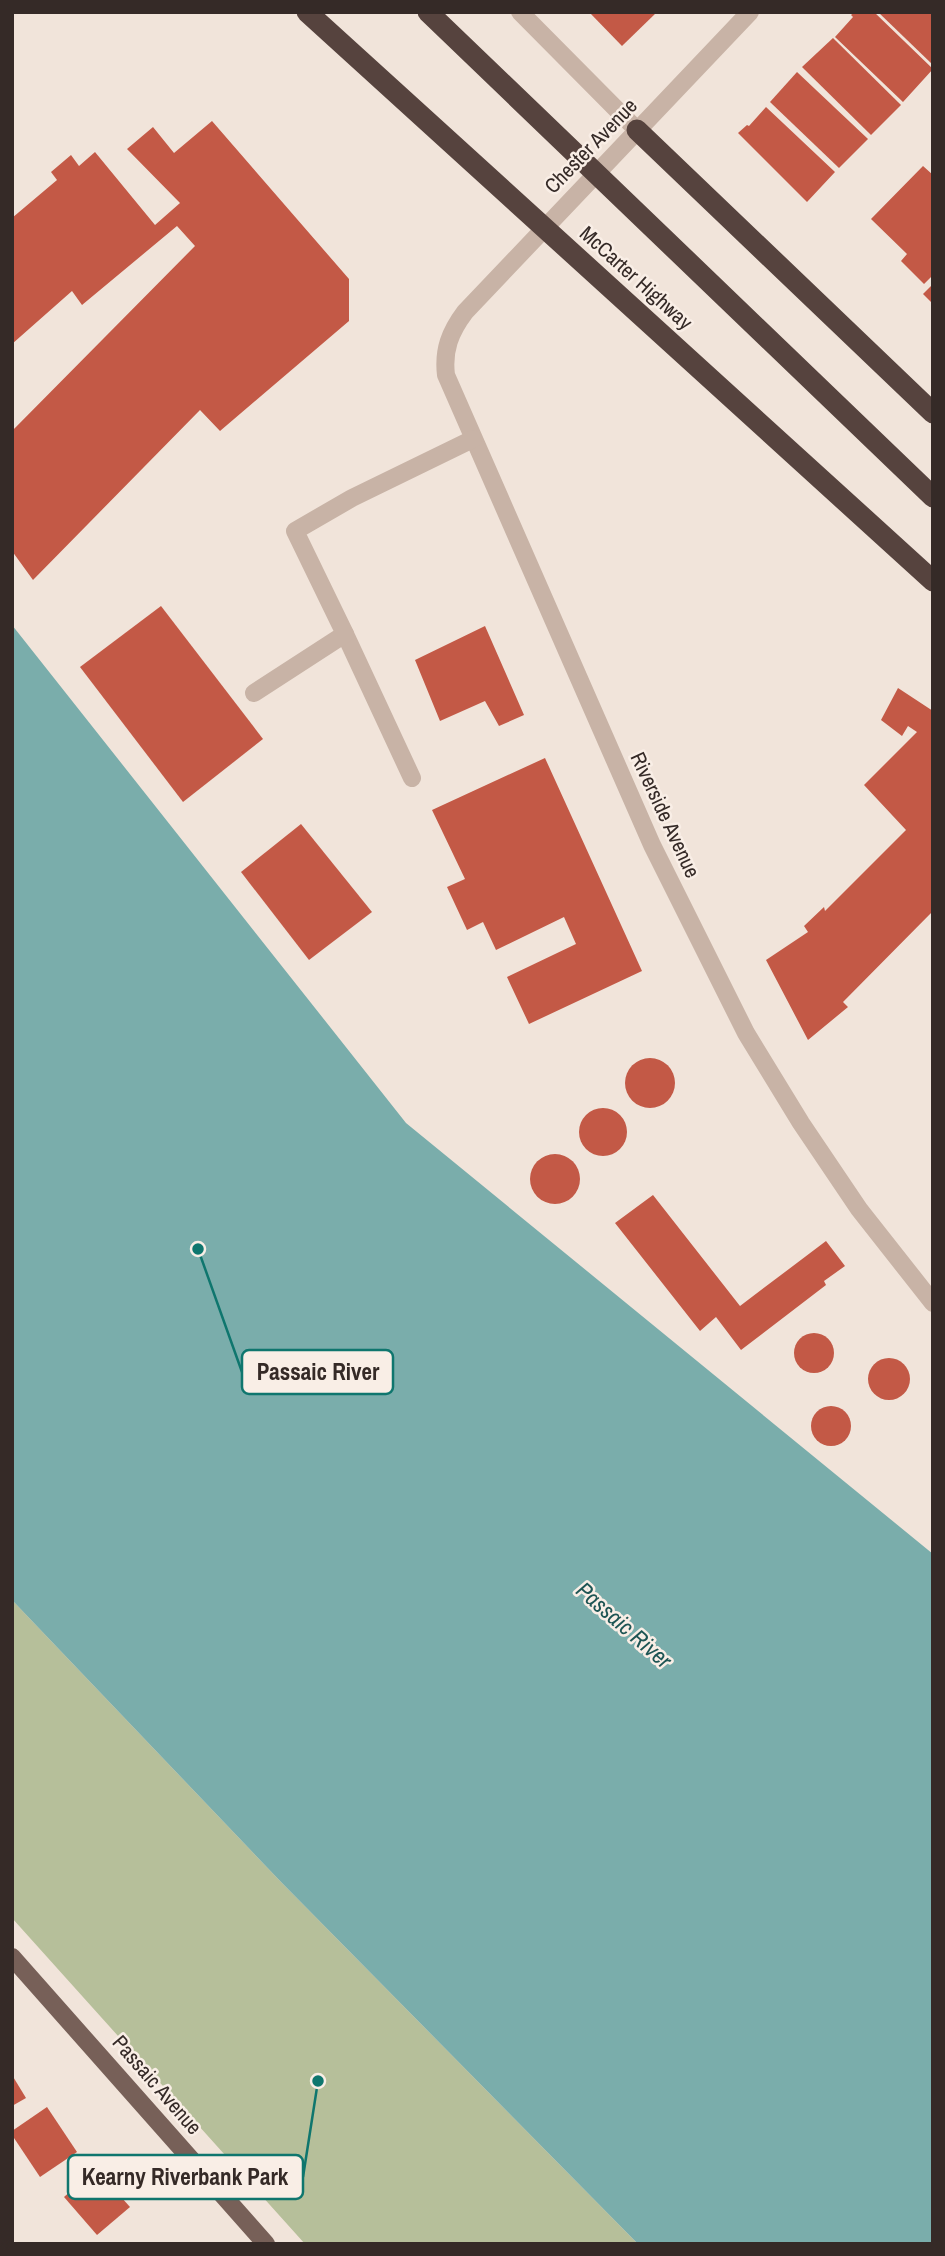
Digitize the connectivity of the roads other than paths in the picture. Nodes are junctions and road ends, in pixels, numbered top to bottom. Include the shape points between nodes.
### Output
1 (307, 12) edge
2 (428, 12) edge
3 (520, 12) edge
4 (750, 12) edge
5 (637, 130) junction
6 (465, 312) joint
7 (933, 413) edge
8 (474, 439) junction
9 (933, 497) edge
10 (933, 581) edge
11 (345, 634) junction
12 (254, 693) dead end
13 (412, 778) dead end
14 (933, 1303) edge
15 (12, 1957) edge
16 (266, 2244) edge

1 - 10 highway, McCarter Highway
2 - 9 highway
3 - 5 street
4 - 5 street, Chester Avenue
5 - 6 street, Chester Avenue
5 - 7 highway
6 - 8 street, Riverside Avenue via 447,342 444,359 446,375
8 - 11 street via 295,531
8 - 14 street, Riverside Avenue via 652,845 746,1032 859,1209
11 - 12 street
11 - 13 street
15 - 16 main road, Passaic Avenue

